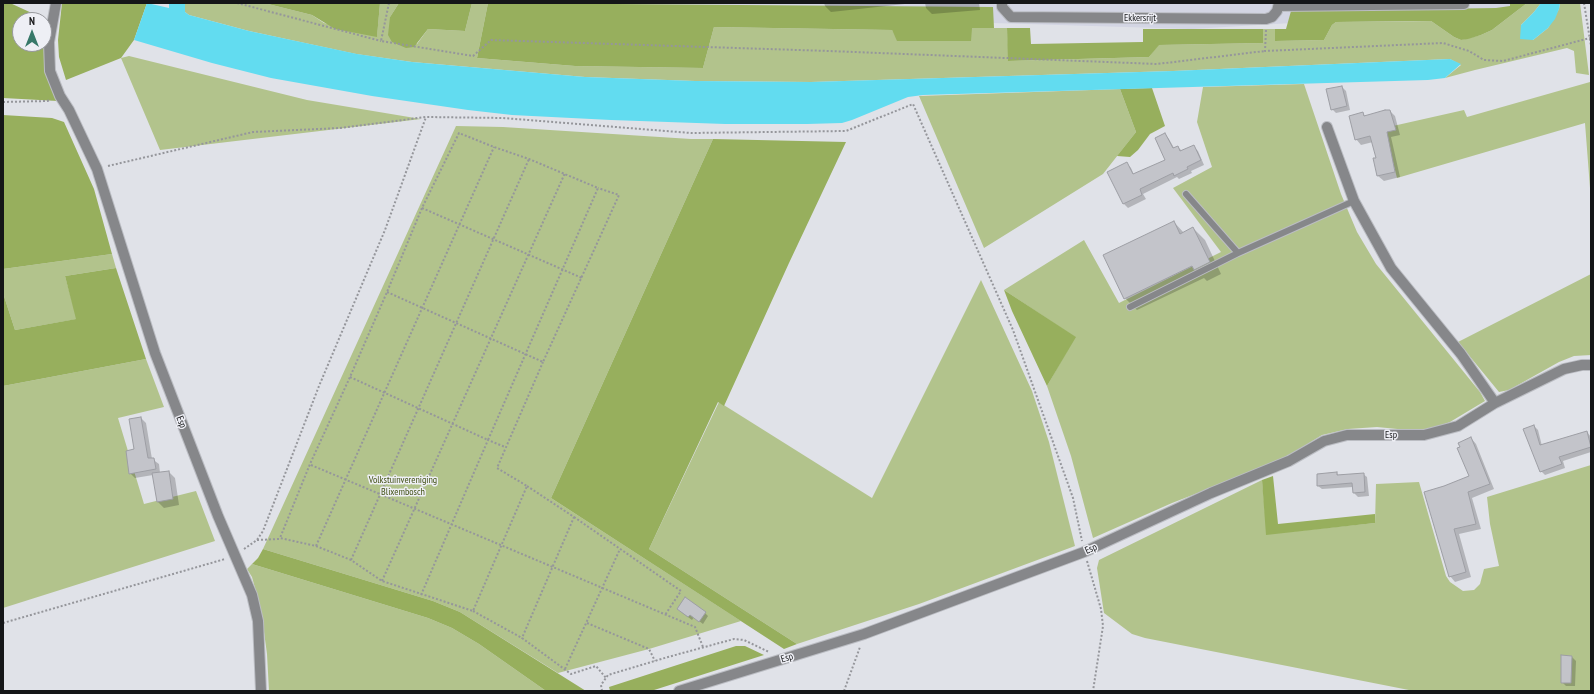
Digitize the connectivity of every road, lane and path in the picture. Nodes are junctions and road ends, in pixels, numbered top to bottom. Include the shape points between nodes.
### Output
1 (56, 3) edge
2 (237, 3) edge
3 (389, 3) edge
4 (1002, 3) edge
5 (1584, 3) edge
6 (1464, 4) dead end
7 (1279, 5) edge
8 (1266, 19) junction
9 (1590, 38) junction
10 (381, 41) junction
11 (1591, 46) edge
12 (1266, 51) junction
13 (60, 96) junction
14 (3, 102) edge
15 (426, 117) junction
16 (1327, 127) dead end
17 (494, 147) junction
18 (529, 158) junction
19 (97, 169) junction
20 (566, 173) junction
21 (598, 188) junction
22 (1186, 194) dead end
23 (1354, 201) junction
24 (422, 208) junction
25 (460, 224) junction
26 (494, 239) junction
27 (1238, 253) junction
28 (529, 255) junction
29 (562, 270) junction
30 (582, 278) junction
31 (387, 292) junction
32 (1130, 307) dead end
33 (422, 308) junction
34 (456, 323) junction
35 (491, 338) junction
36 (526, 354) junction
37 (543, 362) junction
38 (1591, 365) edge
39 (350, 377) junction
40 (385, 392) junction
41 (1495, 403) junction
42 (419, 408) junction
43 (453, 424) junction
44 (488, 440) junction
45 (505, 447) junction
46 (310, 464) junction
47 (346, 480) junction
48 (527, 486) junction
49 (380, 494) junction
50 (415, 509) junction
51 (574, 517) junction
52 (451, 524) junction
53 (257, 540) junction
54 (279, 540) dead end
55 (316, 546) junction
56 (501, 546) junction
57 (620, 549) junction
58 (1084, 552) junction
59 (235, 556) junction
60 (351, 560) junction
61 (552, 567) junction
62 (382, 581) junction
63 (603, 589) junction
64 (421, 594) junction
65 (473, 611) junction
66 (665, 615) junction
67 (3, 623) edge
68 (588, 623) junction
69 (864, 634) junction
70 (522, 638) junction
71 (703, 647) junction
72 (784, 659) junction
73 (655, 661) junction
74 (565, 669) junction
75 (606, 678) junction
76 (262, 691) edge
77 (602, 691) edge
78 (679, 691) edge
79 (844, 691) edge
80 (1093, 691) edge

1 - 13 street via 49,42 50,71
2 - 10 path
3 - 10 path
4 - 8 street, Ekkersrijt via 1002,7 1011,17
5 - 9 path
6 - 7 street
7 - 8 street via 1272,17
8 - 12 path
9 - 11 path
9 - 12 path via 1503,61 1484,60 1469,51 1443,43
10 - 12 path via 473,56 491,40 1157,64
13 - 14 path via 47,102
13 - 19 street, Esp
15 - 19 path via 340,128 253,132
15 - 53 path via 385,230 319,386 263,531
15 - 58 path via 503,118 691,133 846,131 913,104 1012,330 1073,498
16 - 23 street
17 - 18 path
17 - 24 path via 459,133
17 - 25 path
18 - 20 path
18 - 26 path
19 - 59 street, Esp via 155,352
20 - 21 path
20 - 28 path
21 - 29 path
21 - 30 path via 619,195
22 - 27 lane
23 - 27 lane
23 - 41 street via 1391,268 1461,354
24 - 25 path
24 - 31 path
25 - 26 path
25 - 33 path
26 - 28 path
26 - 34 path
27 - 32 lane
28 - 29 path
28 - 35 path
29 - 30 path
29 - 36 path
30 - 37 path
31 - 33 path
31 - 39 path
33 - 34 path
33 - 40 path
34 - 35 path
34 - 42 path
35 - 36 path
35 - 43 path
36 - 37 path
36 - 44 path
37 - 45 path
38 - 41 street, Esp via 1564,369
39 - 40 path
39 - 46 path
40 - 42 path
40 - 47 path
41 - 58 street, Esp via 1458,426 1424,435 1347,435 1324,441 1290,461 1211,493
42 - 43 path
42 - 49 path
43 - 44 path
43 - 50 path
44 - 45 path
44 - 52 path
45 - 48 path via 497,468
46 - 47 path
46 - 55 path via 280,538
47 - 49 path
47 - 55 path
48 - 51 path
48 - 56 path
49 - 50 path
49 - 60 path
50 - 52 path
50 - 62 path
51 - 57 path
51 - 61 path
52 - 56 path
52 - 64 path
53 - 54 path
53 - 59 path
55 - 60 path
56 - 61 path
56 - 65 path
57 - 63 path
57 - 66 path via 681,591
58 - 69 street, Esp
58 - 80 path via 1101,609 1103,626
59 - 67 path
59 - 76 street, Esp via 252,595 258,621
60 - 62 path
61 - 63 path
61 - 70 path
62 - 64 path
63 - 66 path
63 - 68 path
64 - 65 path
65 - 70 path
66 - 71 path via 695,627
68 - 73 path via 649,649
68 - 74 path
69 - 72 street, Esp
69 - 79 path
70 - 74 path
71 - 72 path via 734,639 744,640
71 - 73 path
72 - 78 street, Esp
73 - 75 path via 608,675
74 - 75 path via 571,674 596,666
75 - 77 path via 601,685

